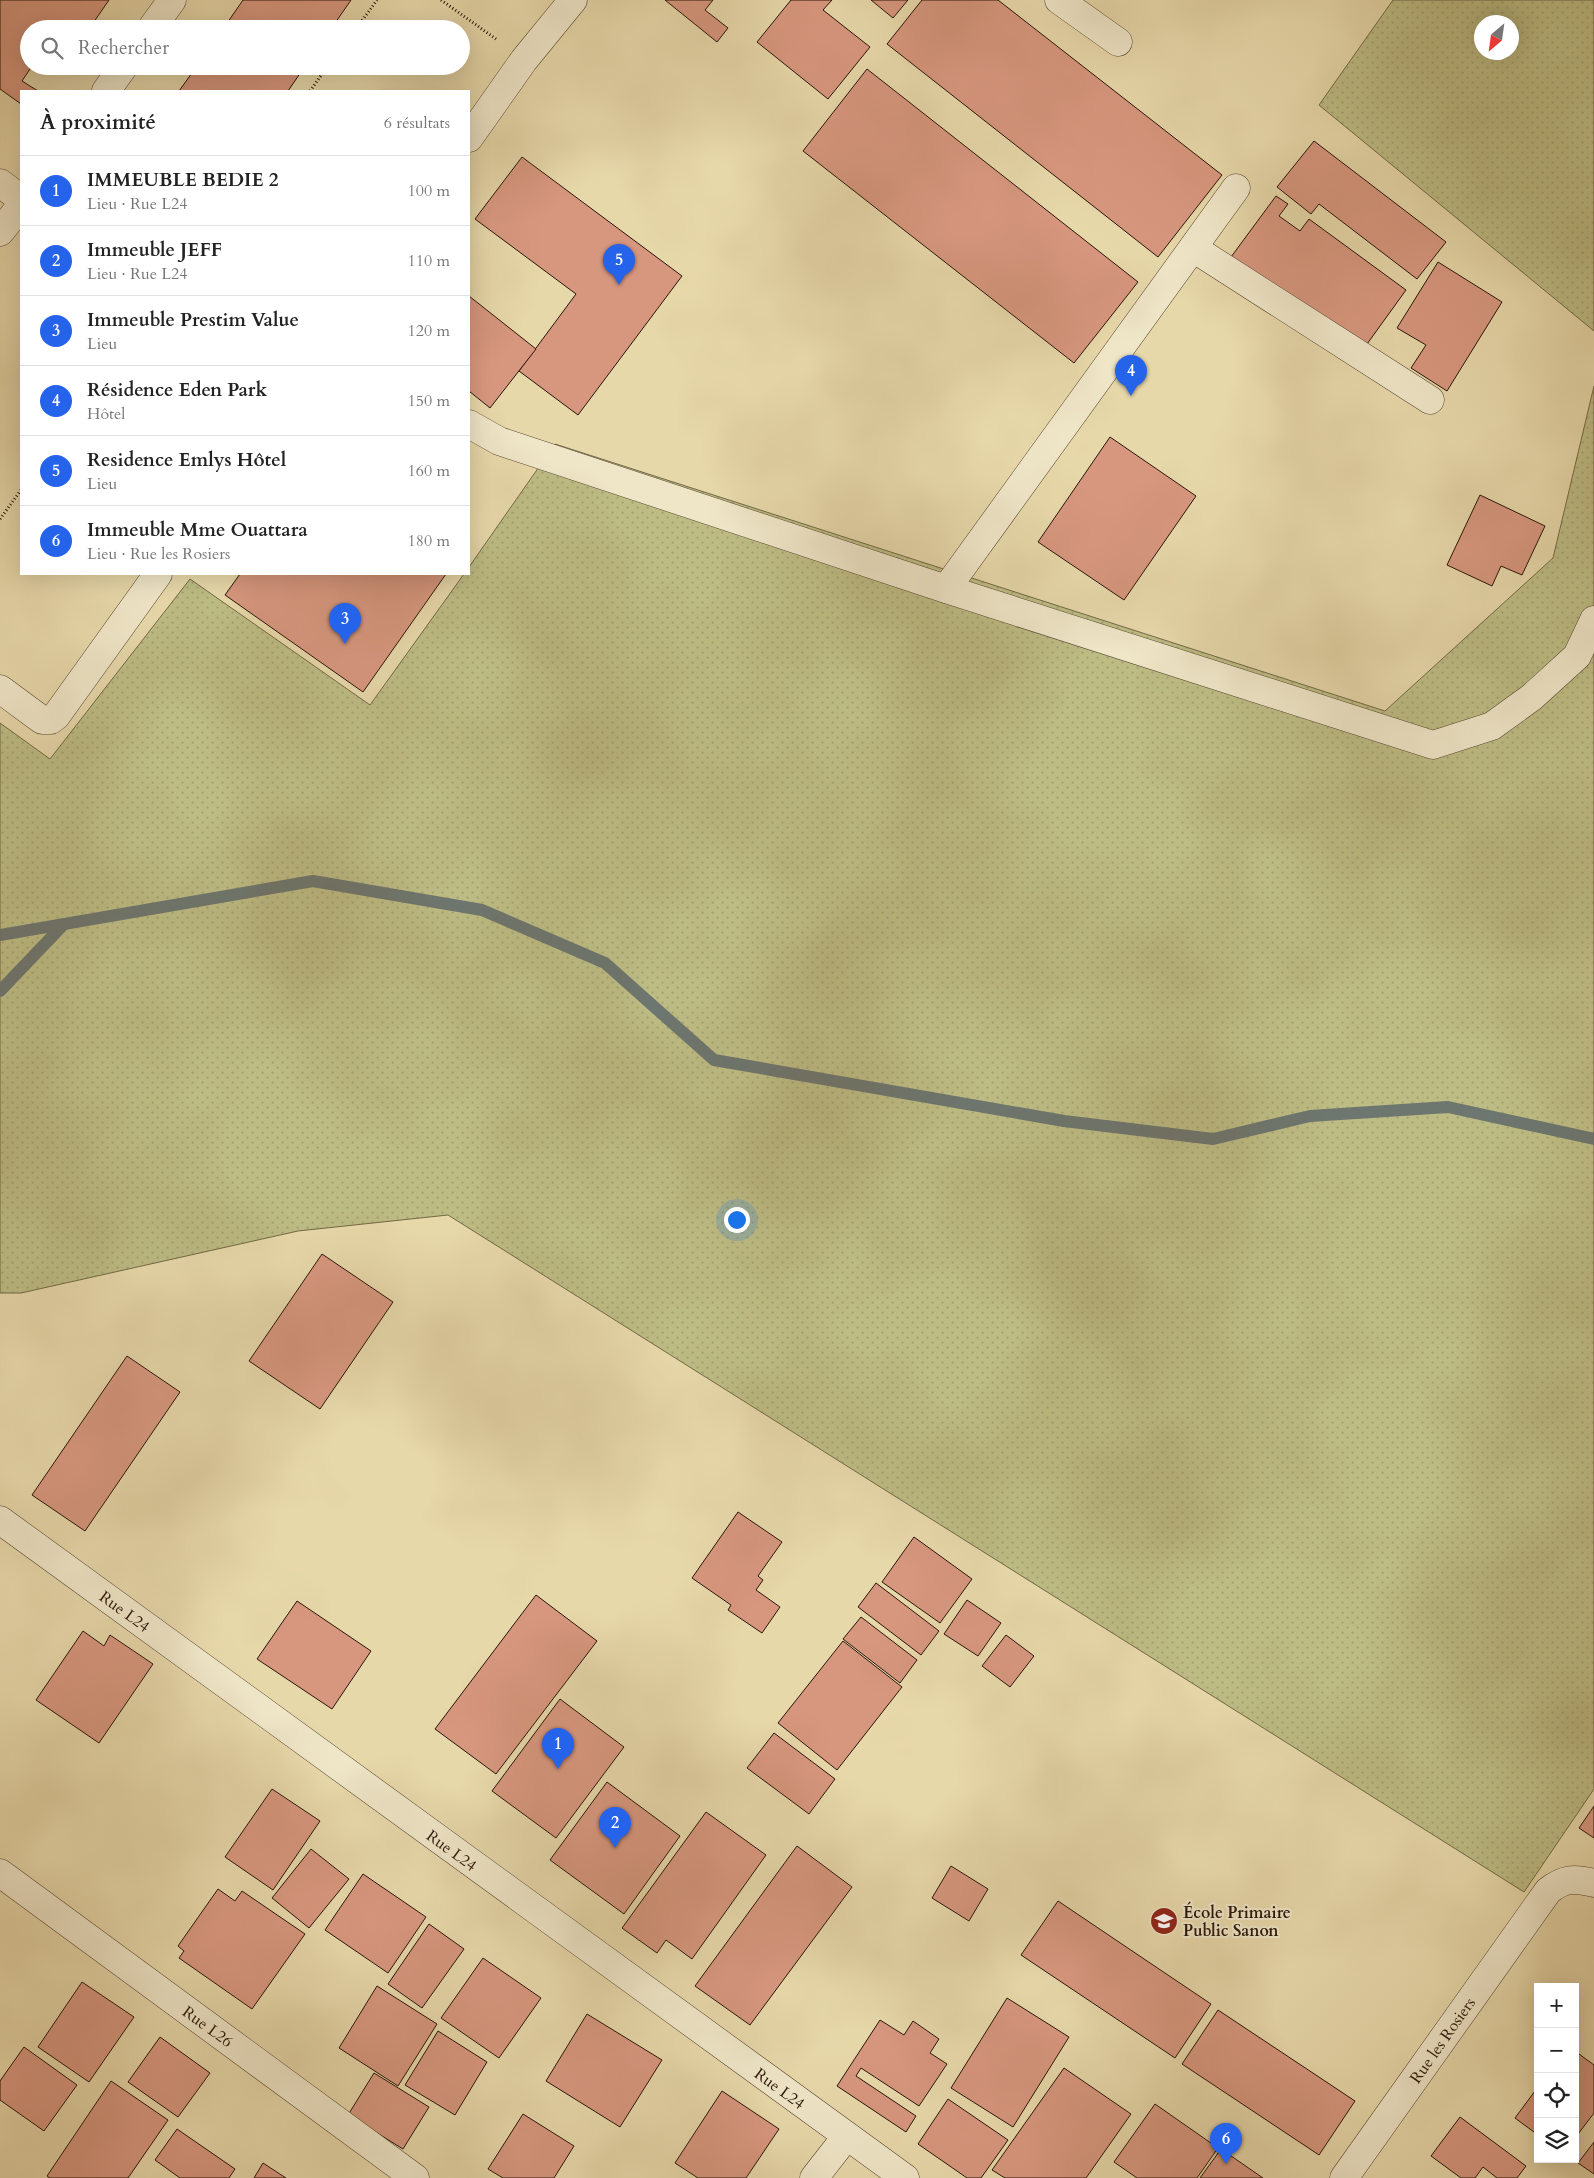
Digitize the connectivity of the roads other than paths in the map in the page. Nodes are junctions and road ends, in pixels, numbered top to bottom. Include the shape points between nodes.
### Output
1 (172, 0) edge
2 (573, 0) edge
3 (1059, 0) edge
4 (158, 20) edge
5 (1118, 42) dead end
6 (118, 75) edge
7 (107, 90) edge
8 (470, 137) edge
9 (0, 183) edge
10 (1236, 188) dead end
11 (20, 198) edge
12 (20, 207) edge
13 (0, 232) edge
14 (1193, 248) junction
15 (1430, 400) dead end
16 (470, 425) edge
17 (157, 575) edge
18 (946, 588) junction
19 (1594, 620) edge
20 (0, 689) edge
21 (0, 1520) edge
22 (0, 1873) edge
23 (1594, 1883) edge
24 (846, 2137) junction
25 (415, 2178) edge
26 (814, 2178) edge
27 (905, 2178) edge
28 (1344, 2178) edge

1 - 4 street
2 - 8 street via 524,60
3 - 5 street
6 - 7 street
9 - 11 street
10 - 14 street
12 - 13 street
14 - 15 street
14 - 18 street
16 - 18 street via 499,441
17 - 20 street via 51,720 42,720
18 - 19 street via 1433,744 1492,726 1532,697 1577,656
21 - 24 street, Rue L24
22 - 25 street, Rue L26
23 - 28 street, Rue les Rosiers via 1570,1878 1548,1890
24 - 26 street
24 - 27 street, Rue L24

